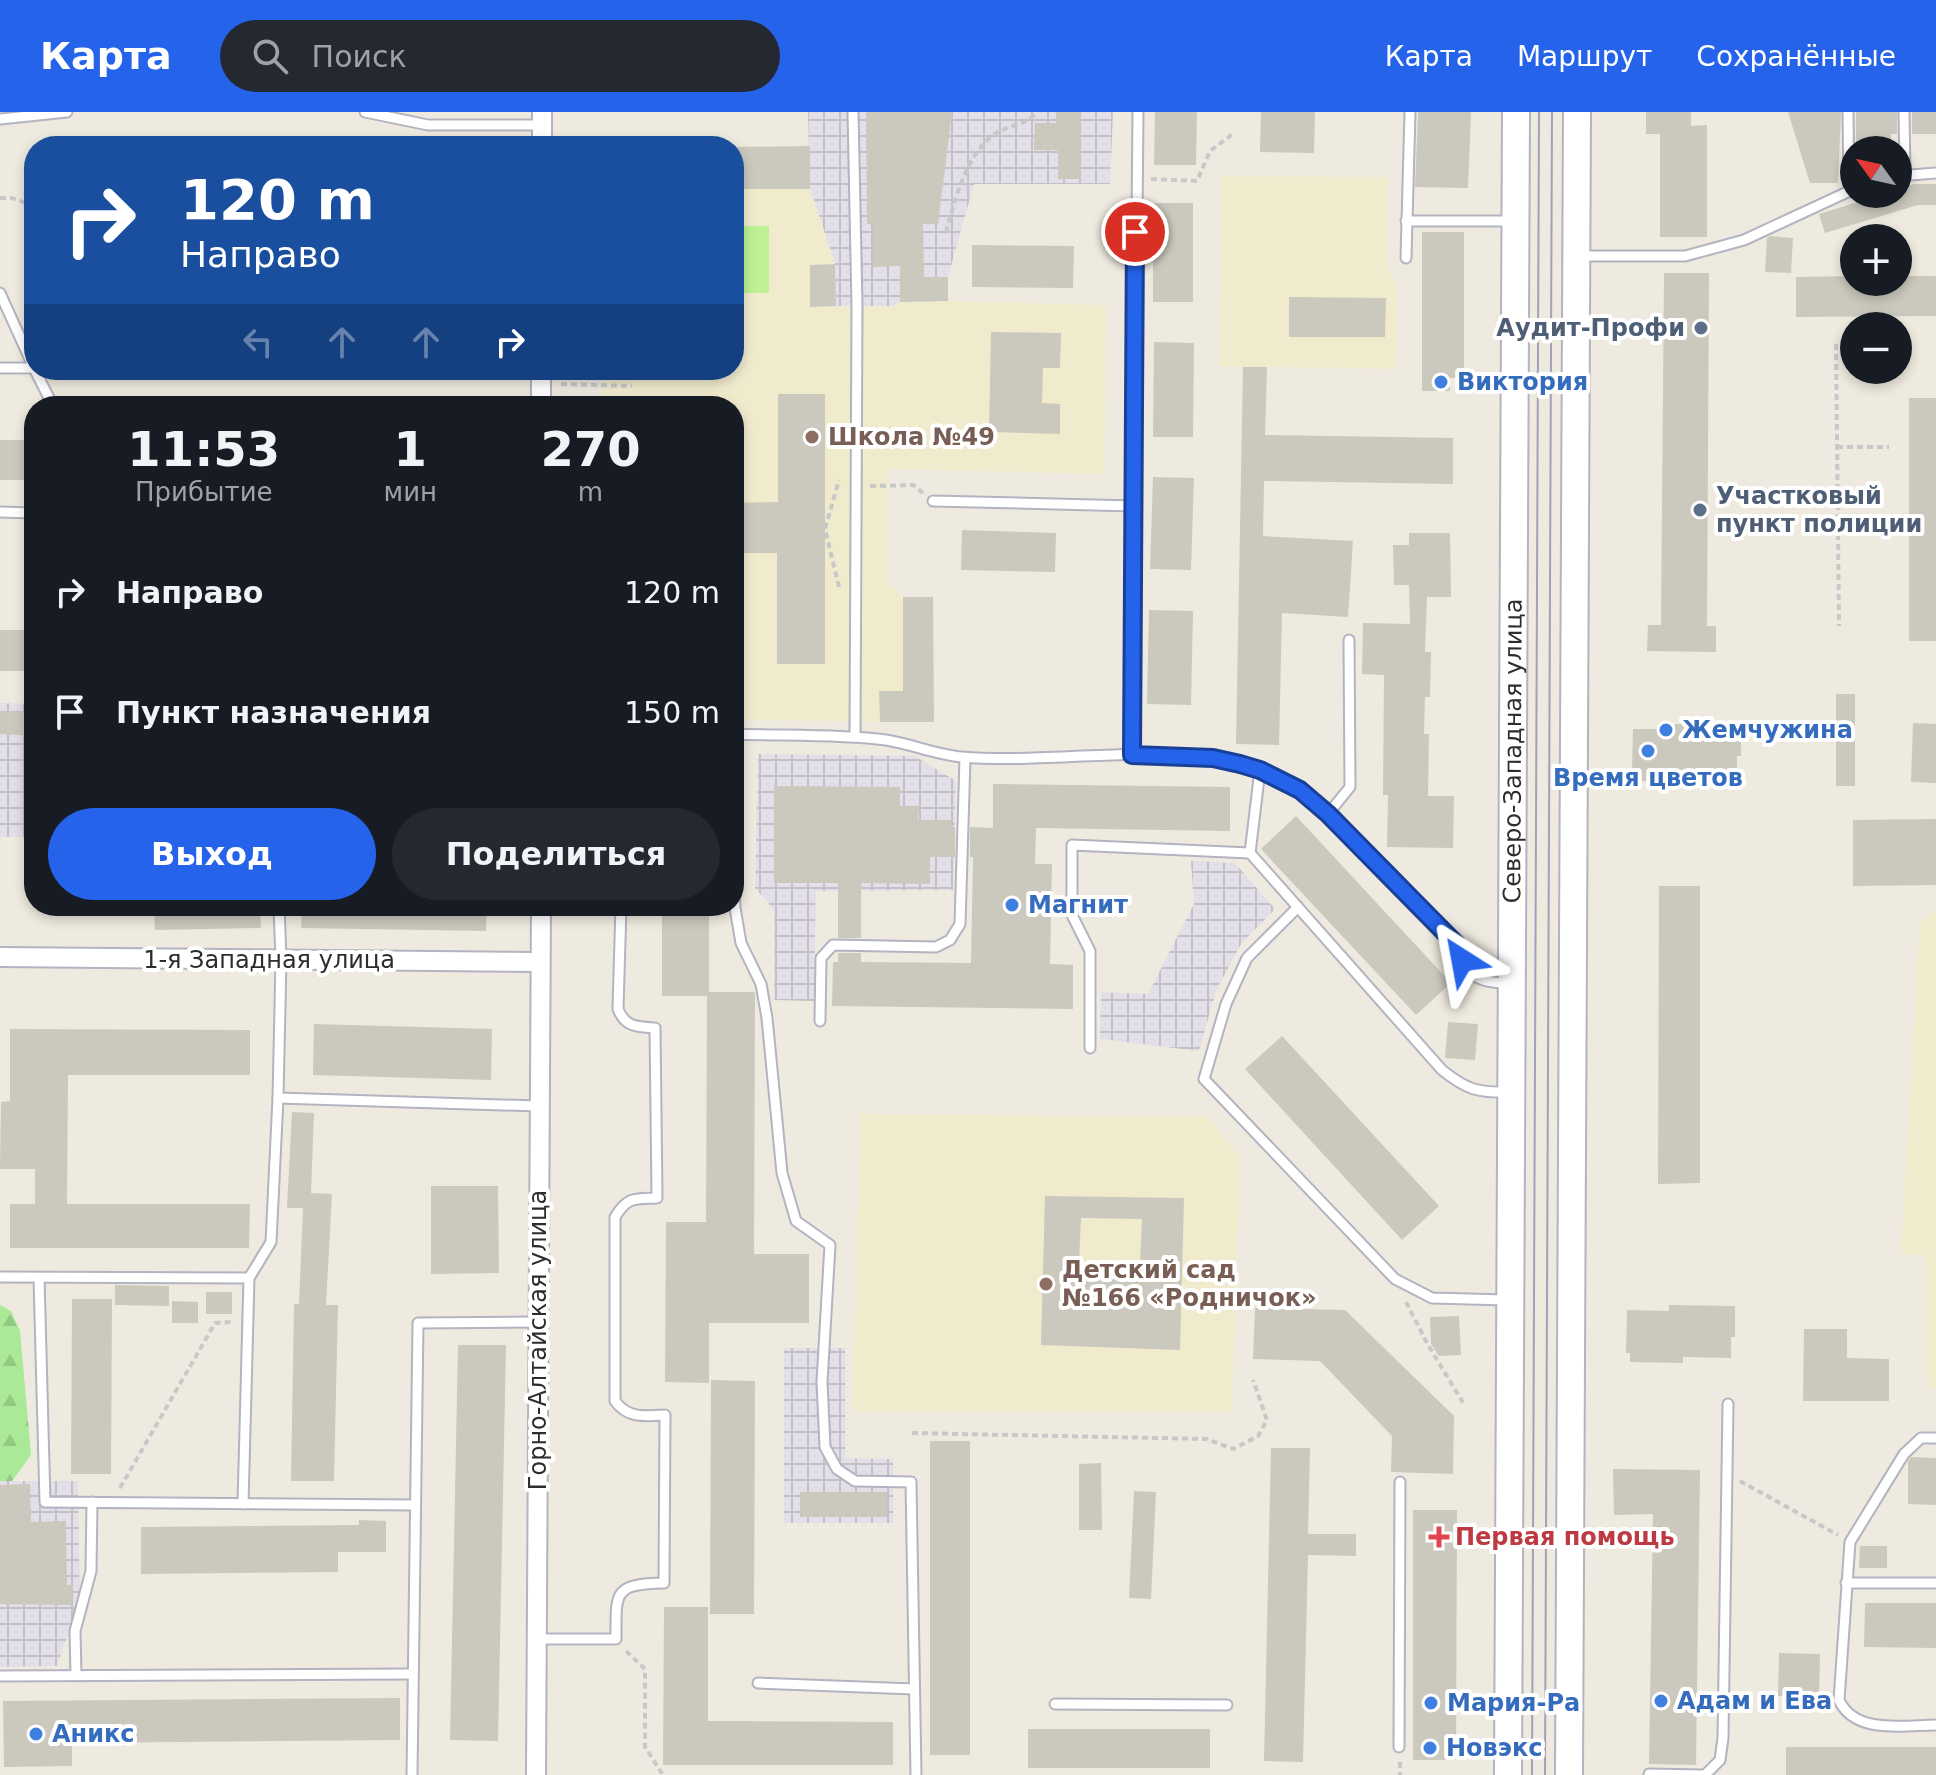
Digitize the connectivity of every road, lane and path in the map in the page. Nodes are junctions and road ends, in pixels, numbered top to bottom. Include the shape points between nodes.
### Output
1 (67, 112) edge
2 (365, 112) edge
3 (853, 112) edge
4 (1037, 112) edge
5 (1138, 112) edge
6 (1410, 112) edge
7 (1516, 112) edge
8 (1577, 112) edge
9 (1848, 112) edge
10 (1904, 112) edge
11 (542, 118) edge
12 (0, 119) edge
13 (1234, 133) dead end
14 (1849, 136) edge
15 (1903, 136) edge
16 (1936, 173) edge
17 (1912, 174) edge
18 (1137, 179) junction
19 (1840, 195) edge
20 (0, 198) edge
21 (24, 202) edge
22 (1406, 221) junction
23 (1515, 221) junction
24 (946, 232) dead end
25 (1576, 256) junction
26 (1406, 258) dead end
27 (0, 293) edge
28 (1836, 344) dead end
29 (24, 347) edge
30 (0, 368) edge
31 (24, 369) edge
32 (591, 385) dead end
33 (632, 386) dead end
34 (1837, 447) junction
35 (1889, 447) dead end
36 (856, 465) junction
37 (856, 487) junction
38 (933, 501) joint
39 (1134, 506) junction
40 (0, 512) edge
41 (24, 513) edge
42 (855, 603) junction
43 (1839, 626) dead end
44 (1349, 640) dead end
45 (744, 734) edge
46 (855, 737) junction
47 (1132, 755) junction
48 (965, 758) junction
49 (1260, 770) junction
50 (1328, 814) junction
51 (1250, 853) junction
52 (1298, 907) junction
53 (279, 916) edge
54 (541, 916) edge
55 (621, 916) edge
56 (736, 916) edge
57 (0, 957) edge
58 (281, 960) junction
59 (539, 962) junction
60 (1512, 983) junction
61 (820, 1021) dead end
62 (1090, 1048) dead end
63 (1511, 1092) junction
64 (278, 1098) junction
65 (538, 1106) junction
66 (0, 1277) edge
67 (39, 1278) junction
68 (249, 1278) junction
69 (1395, 1279) junction
70 (1510, 1300) junction
71 (237, 1322) dead end
72 (538, 1322) junction
73 (1253, 1380) dead end
74 (1728, 1404) dead end
75 (1465, 1406) dead end
76 (912, 1433) dead end
77 (1936, 1438) edge
78 (1728, 1474) junction
79 (1400, 1482) dead end
80 (92, 1502) junction
81 (111, 1503) junction
82 (243, 1504) junction
83 (414, 1505) junction
84 (1850, 1542) junction
85 (1846, 1583) junction
86 (1936, 1583) edge
87 (537, 1639) junction
88 (616, 1639) junction
89 (412, 1674) junction
90 (76, 1675) junction
91 (0, 1676) edge
92 (758, 1683) dead end
93 (914, 1689) junction
94 (1055, 1704) dead end
95 (1227, 1705) dead end
96 (1936, 1725) edge
97 (1399, 1747) dead end
98 (1649, 1774) edge
99 (412, 1775) edge
100 (536, 1775) edge
101 (663, 1775) edge
102 (916, 1775) edge
103 (1508, 1775) edge
104 (1569, 1775) edge
105 (1704, 1775) edge

1 - 12 lane
2 - 11 lane via 428,125
3 - 36 lane
4 - 24 path via 996,133 974,158
5 - 18 lane
6 - 22 lane
7 - 23 main road, Северо-Западная улица
8 - 25 main road
9 - 14 lane
10 - 15 lane
13 - 18 path via 1210,151 1197,181
16 - 17 lane
18 - 39 lane
19 - 25 lane via 1744,240 1685,256
20 - 21 path
22 - 23 lane
22 - 26 lane
23 - 60 main road, Северо-Западная улица
25 - 104 main road
27 - 29 lane
28 - 34 path
30 - 31 lane
32 - 33 path
34 - 35 path
34 - 43 path
36 - 37 lane
36 - 42 path via 840,478 825,529 838,586
37 - 38 path via 913,485
37 - 42 lane
38 - 39 lane
39 - 47 lane
40 - 41 lane
42 - 46 lane
44 - 50 lane via 1350,787
45 - 46 lane
46 - 48 lane
47 - 48 lane
47 - 49 lane via 1213,758
48 - 61 lane via 960,924 950,940 936,947 833,945 821,958
49 - 50 lane via 1300,790
49 - 51 lane
50 - 60 lane via 1457,945 1475,977 1486,983
51 - 52 lane
51 - 62 lane via 1072,845 1072,915 1090,951
52 - 63 lane via 1442,1070 1462,1086 1484,1093
52 - 69 lane via 1247,958 1226,1004 1204,1079
53 - 58 lane
54 - 59 street, Горно-Алтайская улица
55 - 88 lane via 618,1009 632,1026 655,1028 657,1198 634,1199 615,1217 615,1401 634,1416 665,1415 664,1583 632,1583 620,1593
56 - 93 lane via 741,943 761,984 782,1173 796,1221 830,1245 822,1382 825,1447 837,1469 855,1481 911,1482
57 - 58 street, 1-я Западная улица
58 - 59 street, 1-я Западная улица
58 - 64 lane
59 - 65 street, Горно-Алтайская улица
60 - 63 main road, Северо-Западная улица
63 - 70 main road, Северо-Западная улица
64 - 65 lane
64 - 68 lane via 271,1242
65 - 72 street, Горно-Алтайская улица
66 - 67 lane
67 - 68 lane
67 - 80 lane via 45,1502
68 - 82 lane
69 - 70 lane via 1432,1298
69 - 75 path
70 - 103 main road, Северо-Западная улица
71 - 81 path via 215,1323
72 - 83 lane via 418,1323
72 - 87 street, Горно-Алтайская улица
73 - 76 path via 1267,1420 1258,1436 1233,1449 1207,1439
74 - 78 lane
77 - 84 lane via 1921,1438 1904,1454
78 - 84 path
78 - 105 lane via 1723,1738 1720,1760
79 - 97 lane
80 - 81 lane
80 - 90 lane via 91,1571 75,1631
81 - 82 lane
82 - 83 lane
83 - 89 lane
84 - 85 lane
85 - 86 lane
85 - 96 lane via 1839,1700 1844,1710 1867,1725
87 - 88 lane
87 - 100 street, Горно-Алтайская улица
88 - 101 path via 645,1669 645,1747
89 - 90 lane
89 - 99 lane
90 - 91 lane
92 - 93 lane
93 - 102 lane
94 - 95 lane
98 - 105 lane

